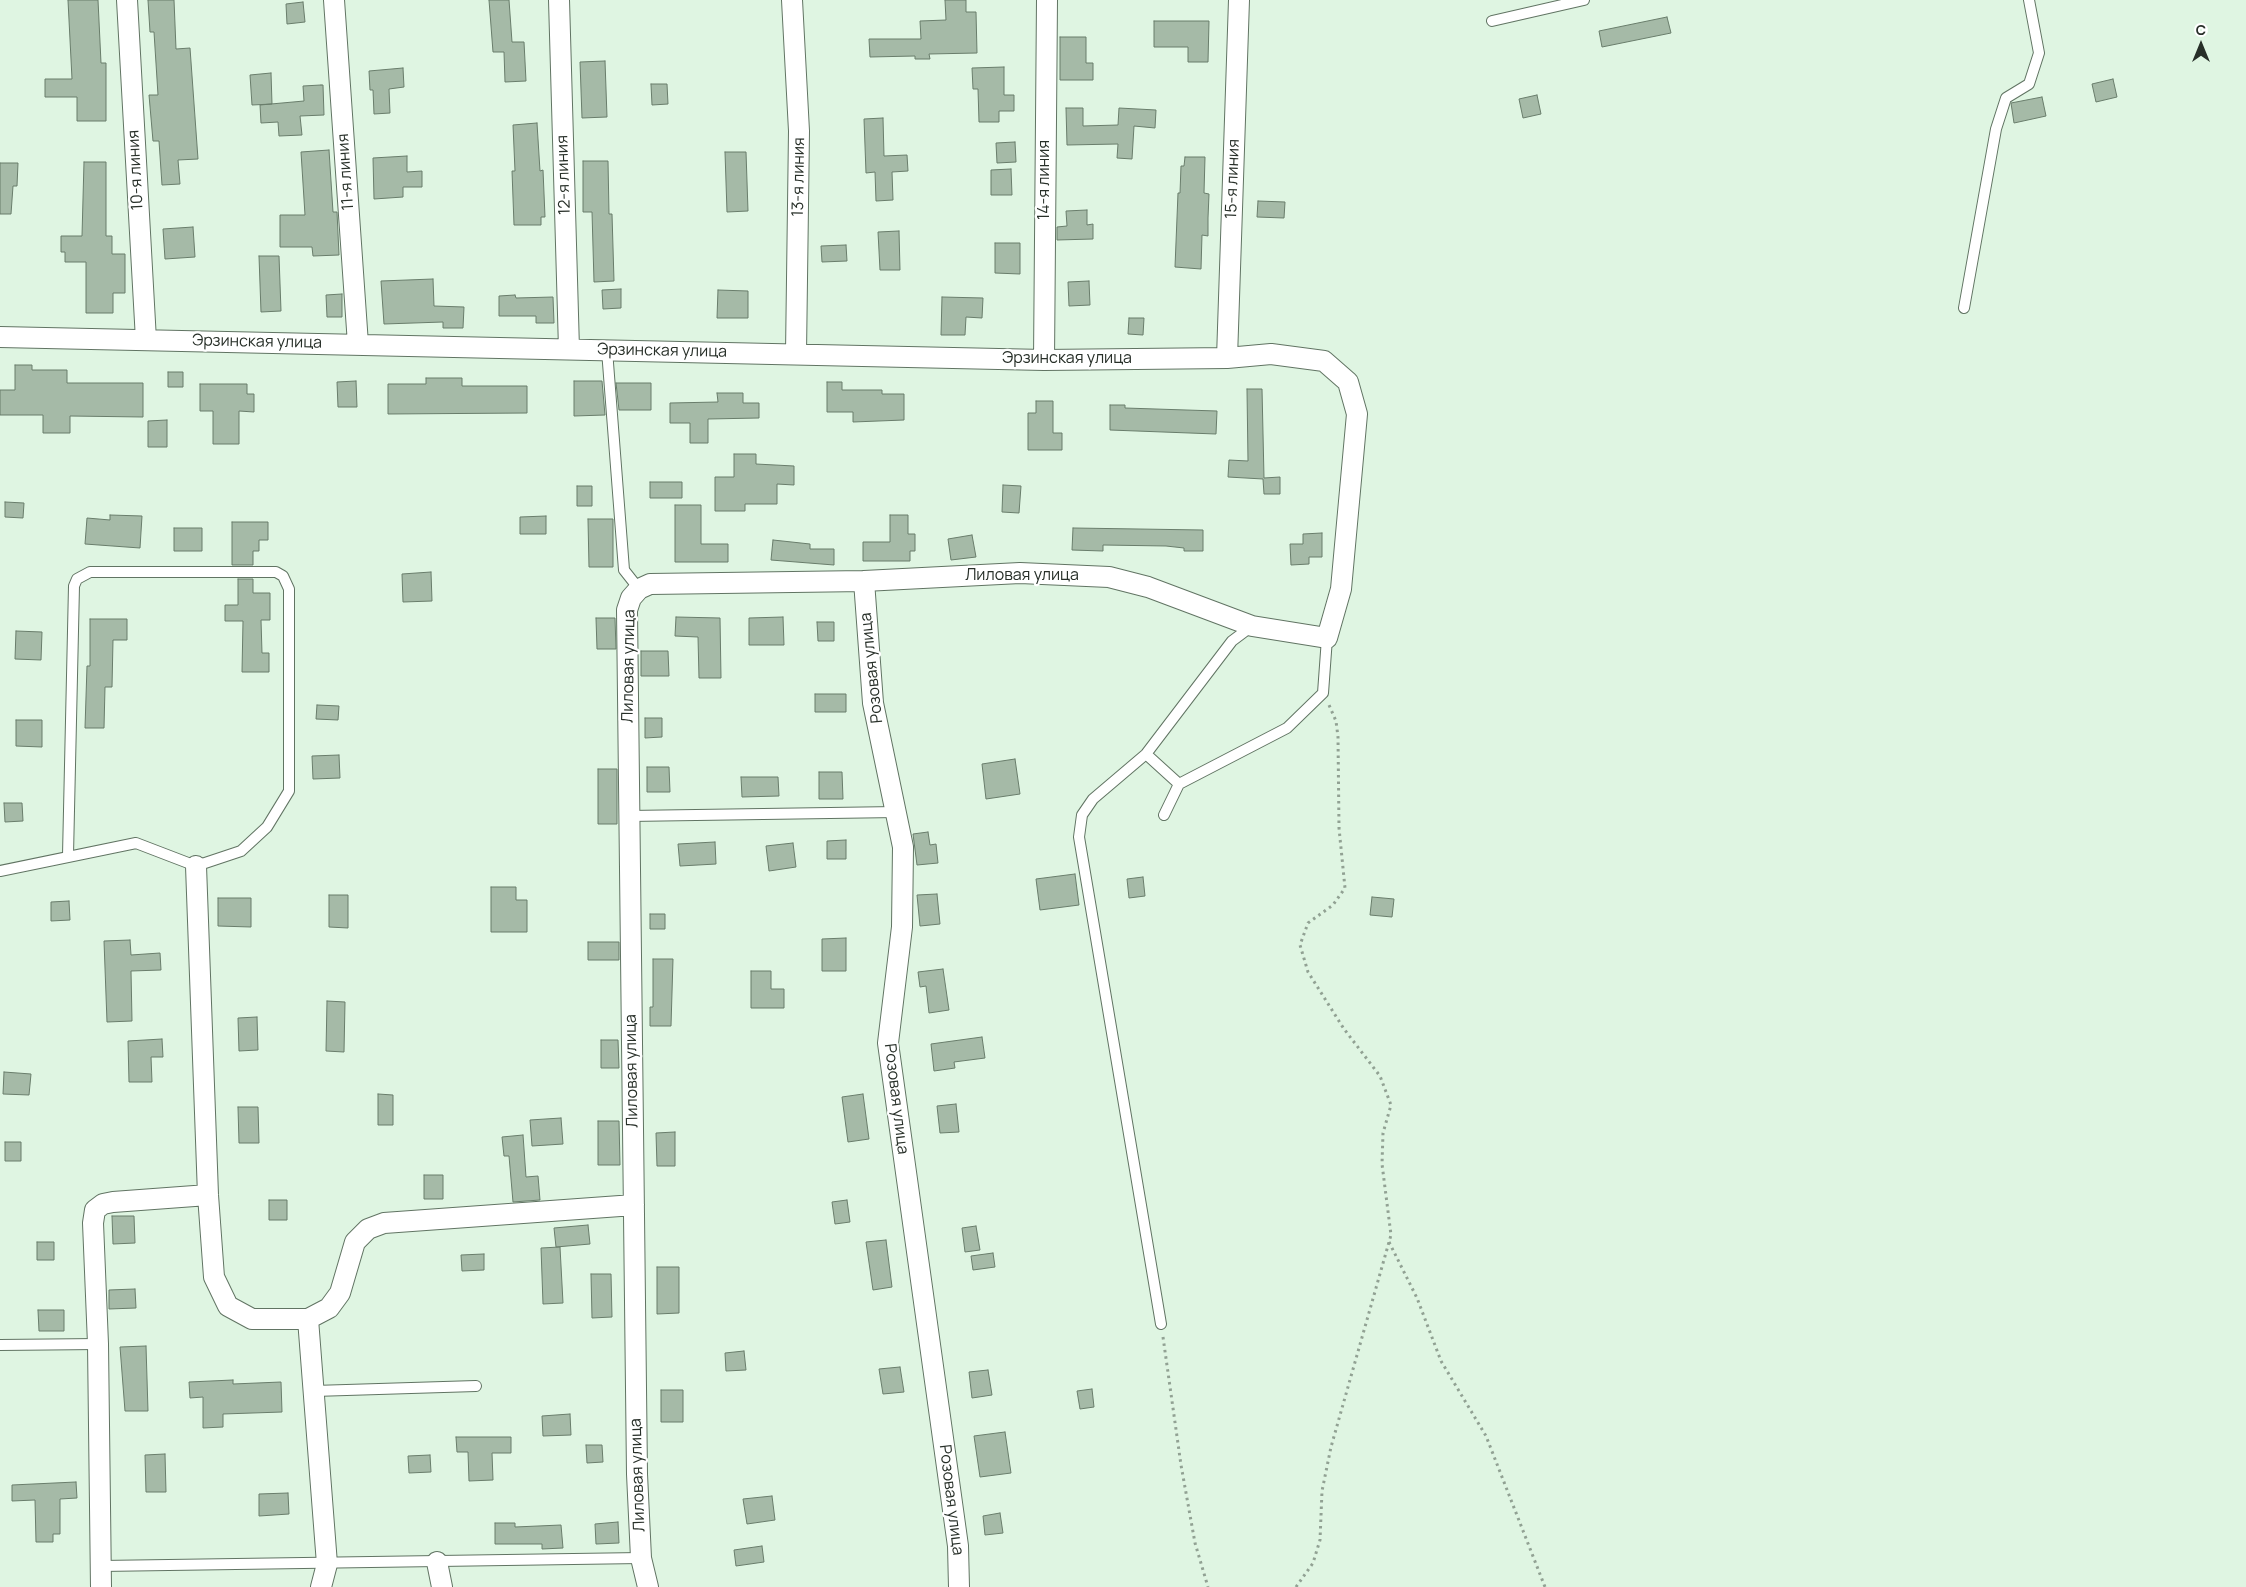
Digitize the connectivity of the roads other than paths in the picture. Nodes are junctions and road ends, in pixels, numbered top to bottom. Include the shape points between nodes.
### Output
1 (127, 0) edge
2 (334, 0) edge
3 (559, 0) edge
4 (792, 0) edge
5 (1047, 0) edge
6 (1239, 0) edge
7 (1584, 0) edge
8 (2029, 0) edge
9 (1492, 21) dead end
10 (1964, 308) dead end
11 (0, 337) edge
12 (146, 340) junction
13 (358, 344) junction
14 (569, 349) junction
15 (607, 350) junction
16 (796, 354) junction
17 (1227, 358) junction
18 (1044, 360) junction
19 (864, 581) junction
20 (639, 589) junction
21 (1252, 626) junction
22 (1327, 638) junction
23 (1146, 754) junction
24 (1180, 784) junction
25 (896, 812) junction
26 (1164, 815) dead end
27 (629, 816) junction
28 (68, 856) junction
29 (196, 866) junction
30 (0, 871) edge
31 (208, 1195) junction
32 (634, 1205) junction
33 (308, 1318) junction
34 (1161, 1324) road end
35 (98, 1344) junction
36 (0, 1345) edge
37 (476, 1386) dead end
38 (314, 1391) junction
39 (641, 1558) junction
40 (437, 1562) junction
41 (327, 1564) junction
42 (101, 1566) junction
43 (101, 1587) edge
44 (320, 1587) edge
45 (442, 1587) edge
46 (648, 1587) edge
47 (959, 1587) edge

1 - 12 street, 10-я линия
2 - 13 street, 11-я линия
3 - 14 street, 12-я линия
4 - 16 street, 13-я линия via 799,131
5 - 18 street, 14-я линия
6 - 17 street, 15-я линия
7 - 9 lane
8 - 10 lane via 2039,53 2028,84 2006,98 1996,129
11 - 12 street, Эрзинская улица
12 - 13 street, Эрзинская улица
13 - 14 street, Эрзинская улица
14 - 15 street, Эрзинская улица
15 - 16 street, Эрзинская улица
15 - 20 lane via 624,570
16 - 18 street, Эрзинская улица
17 - 18 street, Эрзинская улица
17 - 22 street, Эрзинская улица via 1271,354 1324,361 1348,382 1357,414 1342,589
19 - 20 street, Лиловая улица via 650,584
19 - 21 street, Лиловая улица via 1020,573 1109,577 1148,587
19 - 25 street, Розовая улица via 873,704
20 - 27 street, Лиловая улица via 627,610
21 - 22 street, Лиловая улица
21 - 23 lane via 1232,641
22 - 24 lane via 1323,693 1287,728
23 - 24 lane
23 - 34 lane via 1093,799 1082,815 1079,837
24 - 26 lane
25 - 27 lane
25 - 47 street, Розовая улица via 903,847 902,927 888,1042 958,1546
27 - 32 street, Лиловая улица
28 - 29 lane via 136,843
28 - 29 lane via 74,586 78,578 90,572 276,572 287,582 289,589 289,791 268,827 241,851
28 - 30 lane
29 - 31 street
31 - 33 street via 214,1277 228,1306 252,1319
31 - 35 street via 113,1202 95,1210
32 - 33 street via 384,1223 368,1229 355,1242 340,1293 329,1308
32 - 39 street, Лиловая улица
33 - 38 street
35 - 36 lane
35 - 42 street
37 - 38 lane
38 - 41 street
39 - 40 lane
39 - 46 street, Лиловая улица
40 - 41 lane
40 - 45 street
41 - 42 lane
41 - 44 street
42 - 43 street

